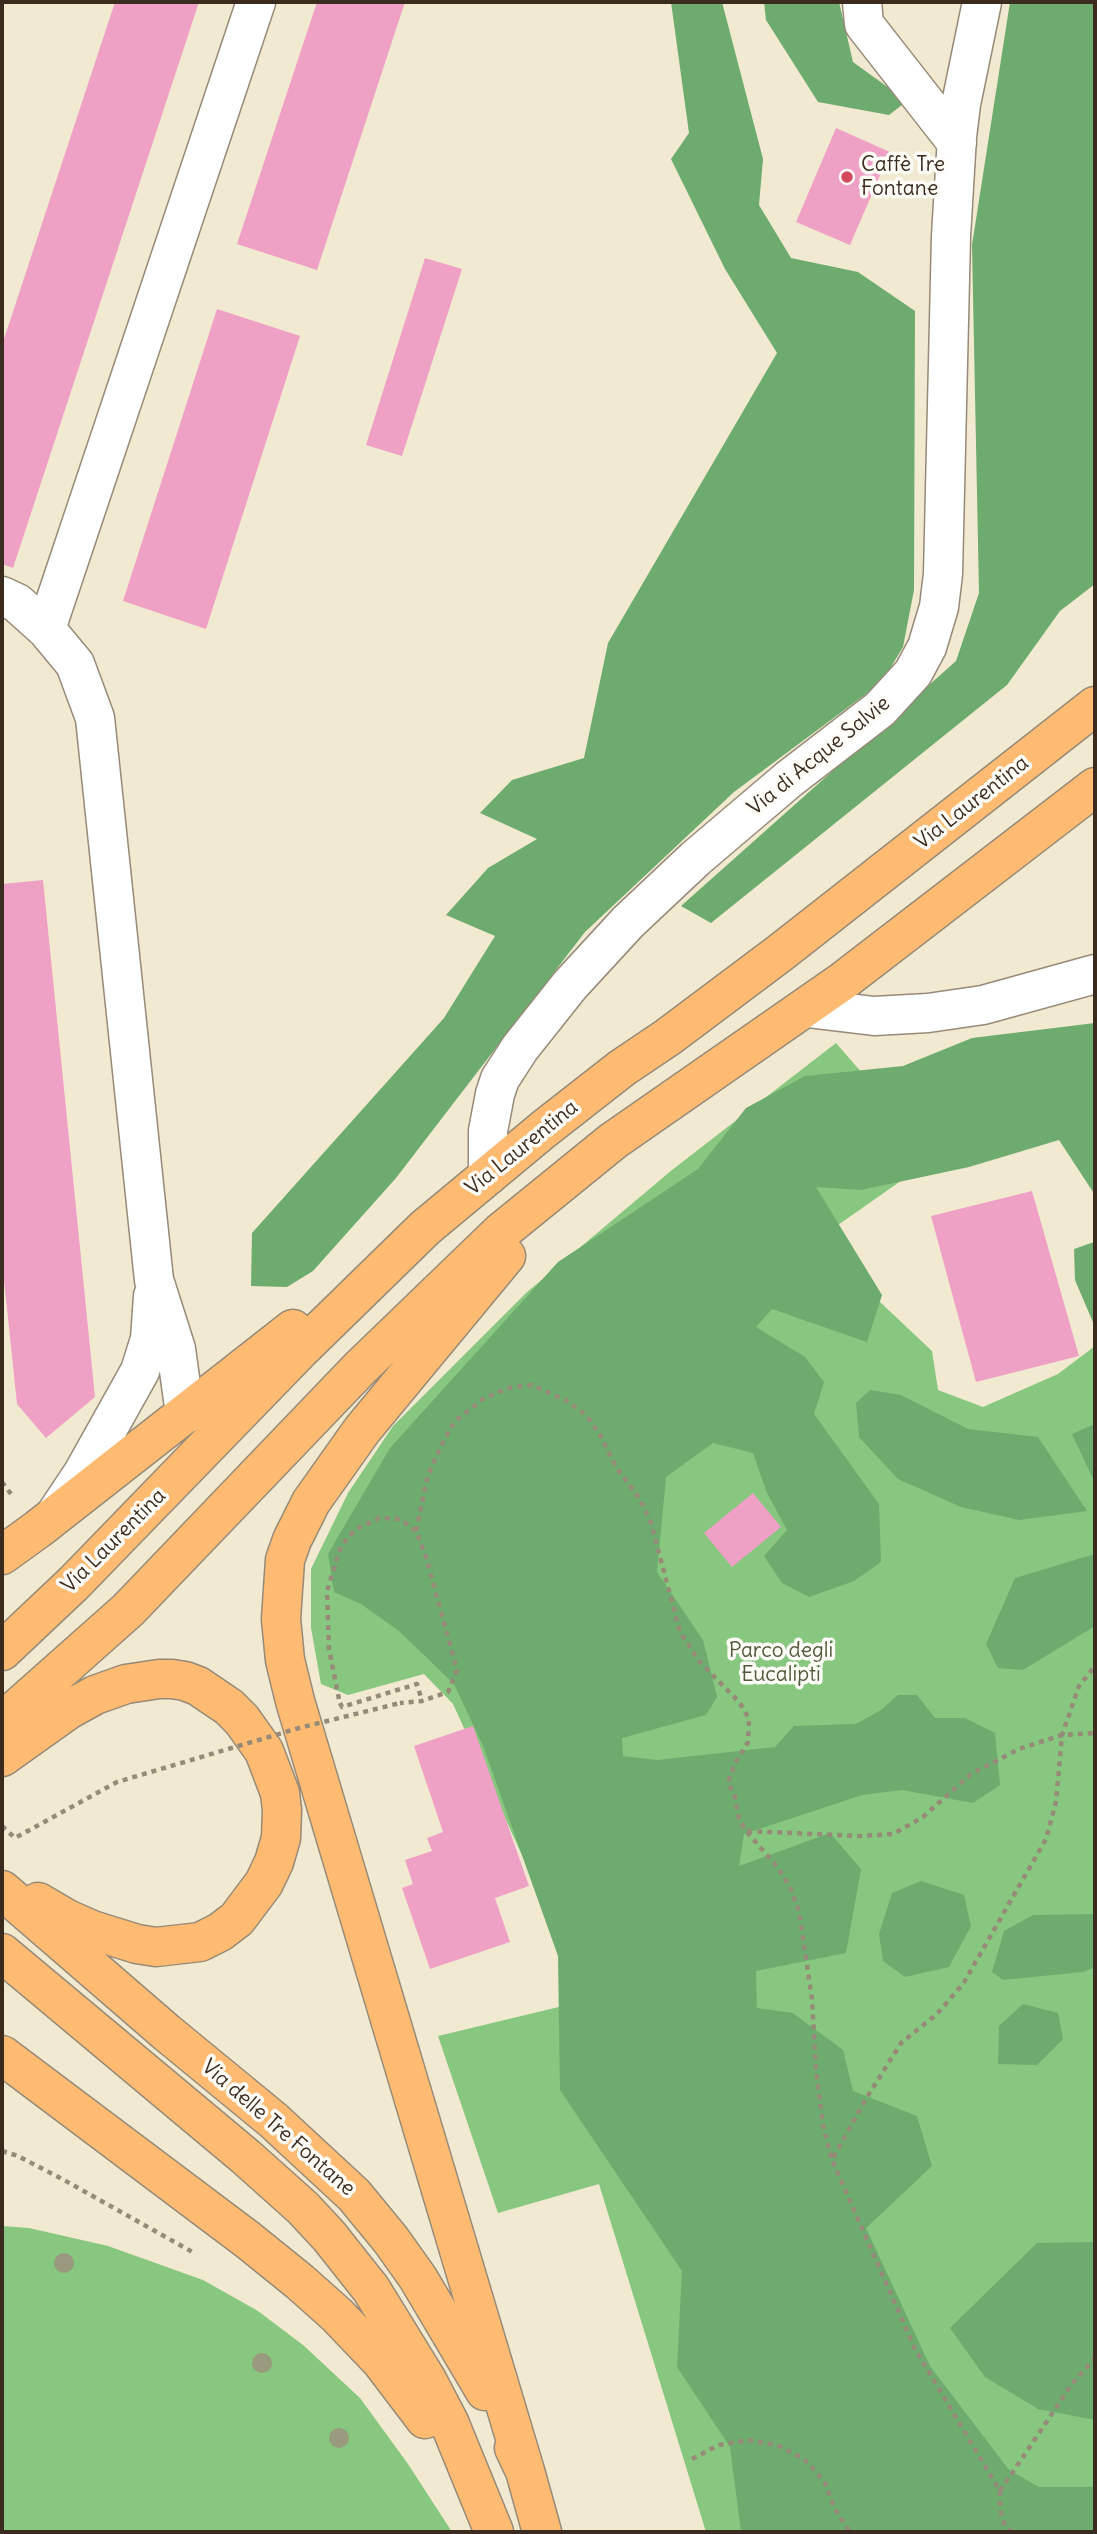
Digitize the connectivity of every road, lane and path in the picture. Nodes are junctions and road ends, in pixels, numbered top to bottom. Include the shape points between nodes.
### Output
1 (256, 2) edge
2 (862, 2) edge
3 (982, 2) edge
4 (957, 143) junction
5 (2, 596) edge
6 (46, 629) junction
7 (1095, 706) edge
8 (1095, 787) edge
9 (1095, 974) edge
10 (807, 1008) junction
11 (488, 1175) junction
12 (551, 1190) junction
13 (425, 1228) junction
14 (154, 1280) junction
15 (186, 1414) junction
16 (55, 1515) junction
17 (416, 1531) junction
18 (2, 1555) edge
19 (2, 1651) edge
20 (1095, 1666) edge
21 (339, 1700) junction
22 (422, 1701) junction
23 (330, 1703) dead end
24 (325, 1717) dead end
25 (2, 1722) edge
26 (328, 1728) dead end
27 (1095, 1733) edge
28 (1062, 1735) junction
29 (2, 1757) edge
30 (2, 1826) edge
31 (746, 1832) junction
32 (2, 1883) edge
33 (2, 1890) edge
34 (2, 1953) edge
35 (2, 2055) edge
36 (2, 2151) edge
37 (832, 2160) junction
38 (197, 2255) dead end
39 (1095, 2358) edge
40 (692, 2459) dead end
41 (525, 2471) junction
42 (1000, 2491) junction
43 (490, 2522) edge
44 (542, 2532) edge
45 (850, 2532) edge
46 (1012, 2532) edge

1 - 6 lane
2 - 4 lane via 864,24
3 - 4 lane, Via di Acque Salvie
4 - 11 lane, Via di Acque Salvie via 943,574 927,647 913,673 880,709 706,849 628,922 570,985 500,1079 490,1120
5 - 6 lane
6 - 14 lane via 75,664 95,718
7 - 11 main road, Via Laurentina
8 - 10 main road
9 - 10 lane via 983,1005 928,1013 874,1016
10 - 12 main road via 613,1141
11 - 13 main road, Via Laurentina
12 - 25 main road via 369,1359 128,1610
12 - 41 main road via 508,1252 388,1397 311,1502 285,1560 281,1599 288,1679
13 - 15 main road
13 - 19 main road, Via Laurentina
14 - 15 lane via 177,1349
14 - 16 lane via 150,1339 140,1371
15 - 16 main road
16 - 18 main road
17 - 21 path via 400,1519 379,1518 355,1530 341,1546 327,1591 329,1649
17 - 22 path via 457,1670 448,1692
17 - 31 path via 428,1475 444,1440 456,1421 483,1399 508,1388 531,1385 587,1416 651,1523 680,1632 749,1719 748,1742 728,1782
20 - 28 path via 1079,1686
21 - 22 path via 342,1707 417,1684
21 - 23 path
22 - 30 path, bridge via 299,1728 117,1782 15,1838
24 - 26 path
27 - 28 path
28 - 31 path via 1019,1749 971,1774 923,1817 893,1833
28 - 37 path via 1056,1802 1046,1839 963,1984 937,2014 901,2043
29 - 32 main road via 95,1695 142,1681 185,1681 229,1707 253,1734 280,1793 282,1823 274,1862 251,1904 220,1932 200,1942 156,1947 114,1938 67,1919
31 - 37 path via 778,1868 799,1911 823,2126
33 - 41 main road, Via delle Tre Fontane via 273,2120 354,2195 439,2312
34 - 43 main road, Via delle Tre Fontane via 246,2157 329,2236 371,2289 422,2371
35 - 43 main road via 248,2240 337,2315 408,2394
36 - 38 path via 64,2180
37 - 42 path via 915,2349
39 - 42 path
40 - 45 path via 729,2443 748,2440 777,2445 804,2459 824,2481
41 - 44 main road, Via delle Tre Fontane
42 - 46 path via 1005,2526

